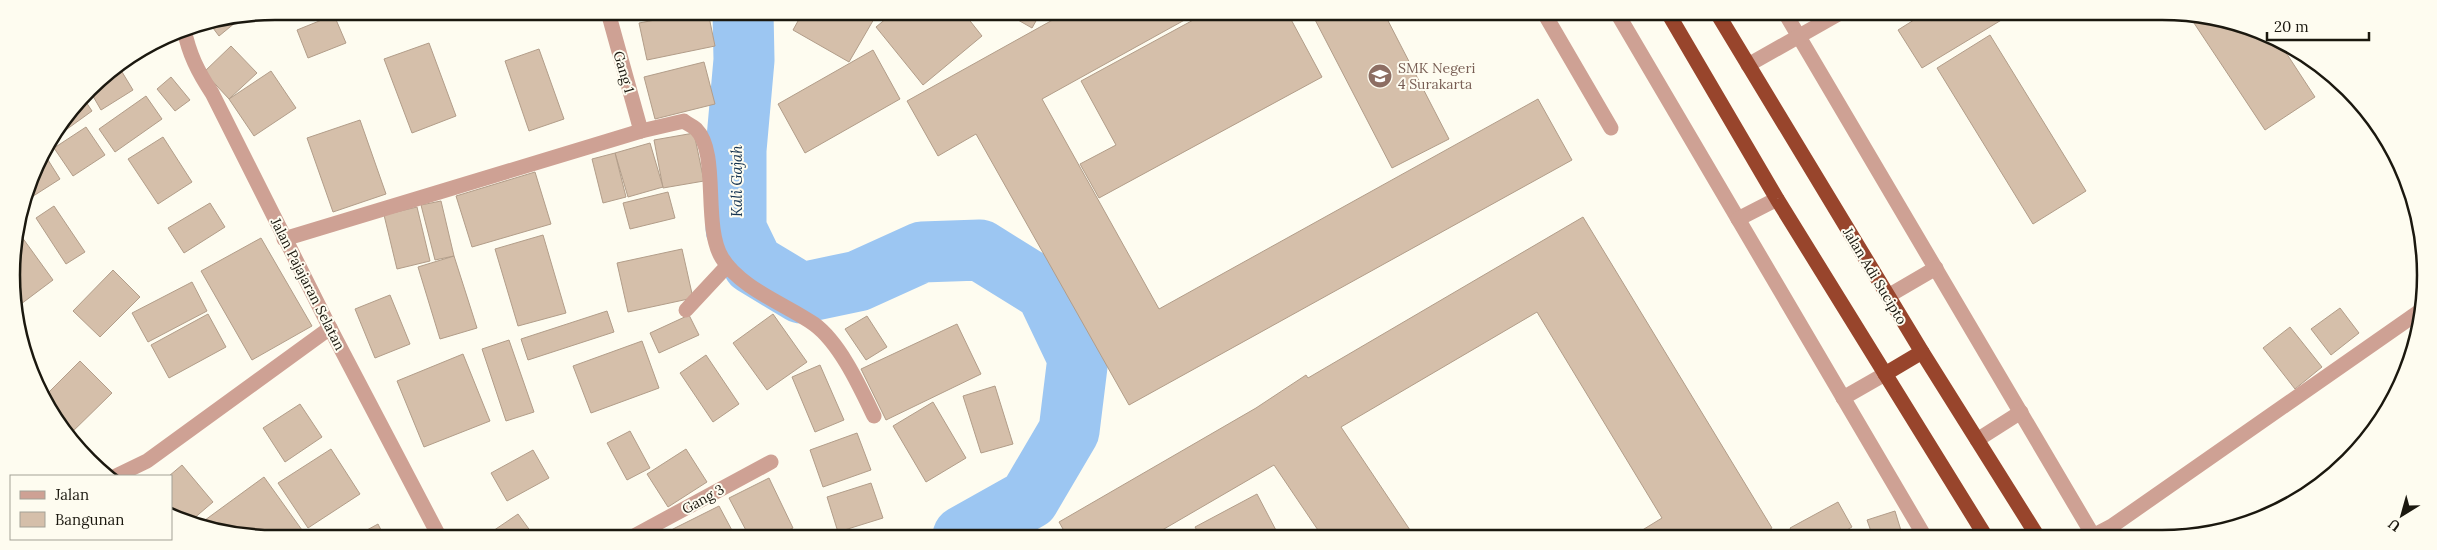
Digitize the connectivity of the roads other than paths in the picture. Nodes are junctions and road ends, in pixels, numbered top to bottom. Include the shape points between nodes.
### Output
1 (610, 20) edge
2 (1548, 20) edge
3 (1621, 20) edge
4 (1672, 20) edge
5 (1720, 20) edge
6 (1789, 20) edge
7 (1828, 20) edge
8 (185, 36) edge
9 (1799, 36) junction
10 (1748, 65) junction
11 (1611, 128) dead end
12 (641, 132) junction
13 (1777, 200) junction
14 (1738, 219) junction
15 (284, 239) junction
16 (727, 266) junction
17 (1936, 268) junction
18 (1888, 296) junction
19 (686, 310) dead end
20 (2414, 314) edge
21 (330, 328) junction
22 (1922, 352) junction
23 (1885, 374) junction
24 (1843, 398) junction
25 (2021, 412) junction
26 (874, 416) dead end
27 (1976, 440) junction
28 (771, 462) dead end
29 (118, 475) edge
30 (436, 530) edge
31 (645, 530) edge
32 (1921, 530) edge
33 (1982, 530) edge
34 (2034, 530) edge
35 (2090, 530) edge
36 (2104, 530) edge

1 - 12 street, Gang 1
2 - 11 street
3 - 14 street
4 - 13 highway
5 - 10 highway, Jalan Adi Sucipto
6 - 9 street
7 - 9 street
8 - 15 street, Jalan Pajajaran Selatan via 198,72 212,93
9 - 10 street
9 - 17 street
10 - 18 highway, Jalan Adi Sucipto
12 - 15 street
12 - 16 street via 684,121 697,130 707,155 717,250
13 - 14 street
13 - 23 highway
14 - 24 street
15 - 21 street, Jalan Pajajaran Selatan
16 - 19 street
16 - 26 street via 764,295 816,325 847,365
17 - 18 street
17 - 25 street
18 - 22 highway, Jalan Adi Sucipto
20 - 36 street
21 - 29 street via 147,461
21 - 30 street, Jalan Pajajaran Selatan
22 - 23 highway
22 - 27 highway, Jalan Adi Sucipto
23 - 24 street
23 - 33 highway
24 - 32 street
25 - 27 street
25 - 35 street
27 - 34 highway, Jalan Adi Sucipto
28 - 31 street, Gang 3

